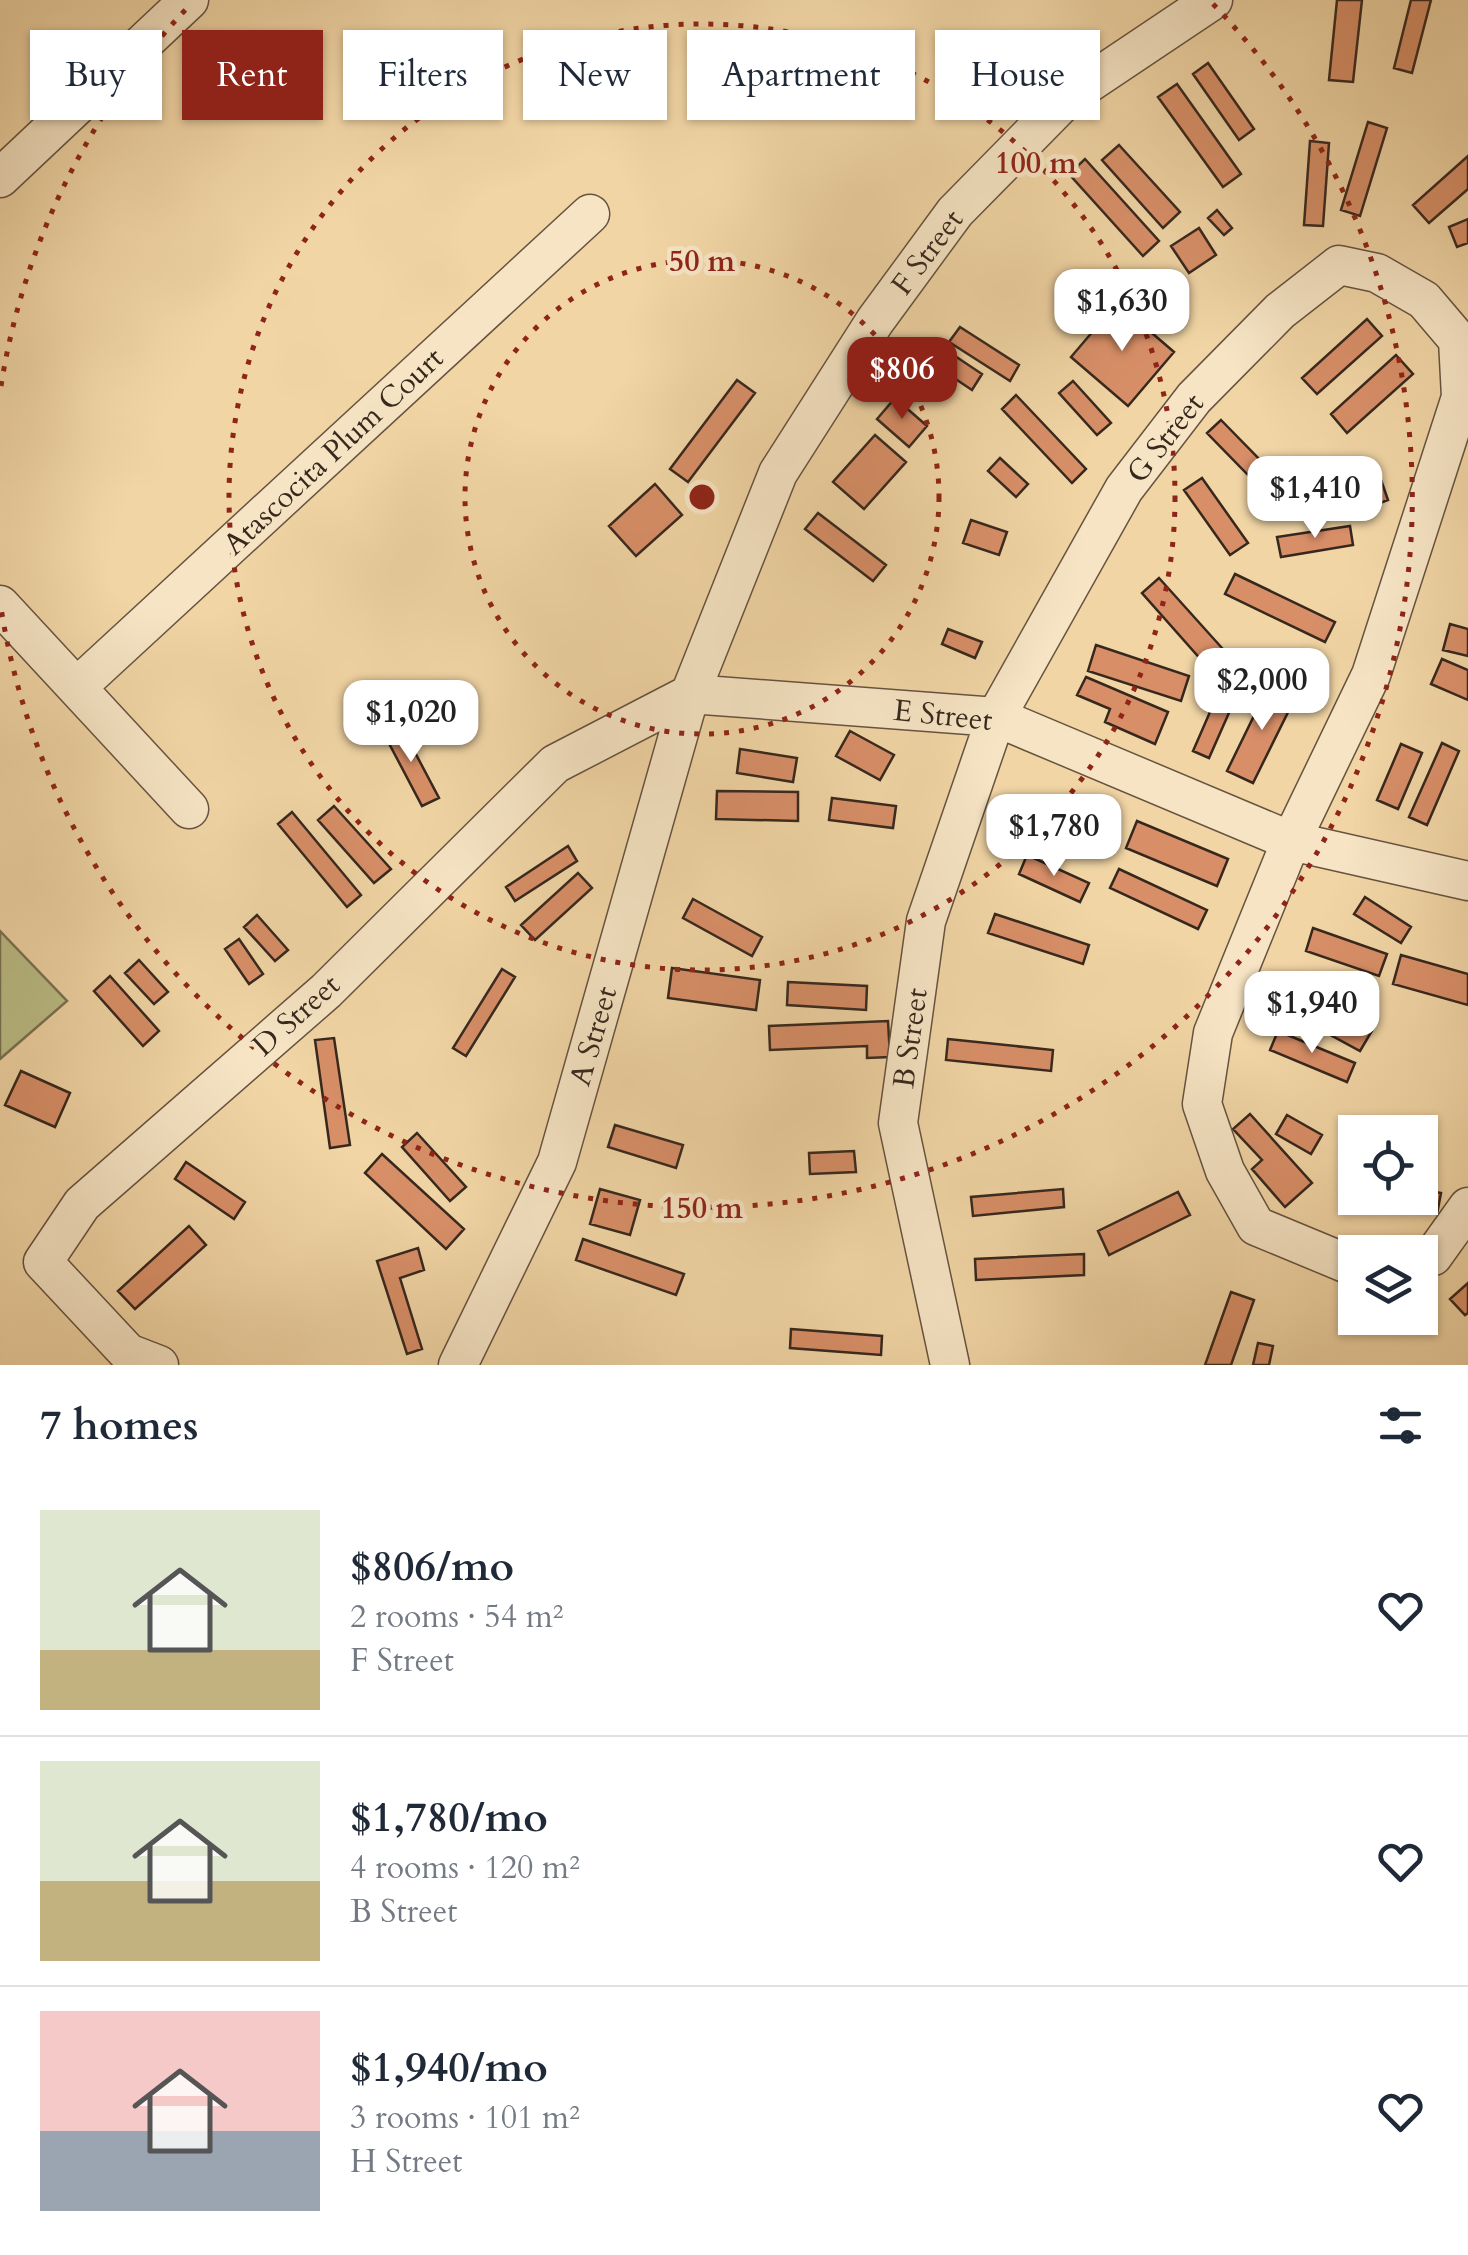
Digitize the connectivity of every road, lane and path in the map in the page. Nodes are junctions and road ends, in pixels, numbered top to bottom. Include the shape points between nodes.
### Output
1 (189, 0) edge
2 (1213, 0) edge
3 (0, 178) edge
4 (590, 214) dead end
5 (0, 604) edge
6 (77, 688) junction
7 (690, 694) junction
8 (996, 717) junction
9 (189, 809) dead end
10 (1291, 841) junction
11 (1468, 880) edge
12 (1468, 1208) edge
13 (1438, 1249) edge
14 (1338, 1260) edge
15 (159, 1365) edge
16 (458, 1365) edge
17 (950, 1365) edge

1 - 3 street
2 - 7 street, F Street via 1068,96 955,212 875,321 778,473
4 - 6 street, Atascocita Plum Court
5 - 6 street
6 - 9 street
7 - 8 street, E Street
7 - 15 street, D Street via 555,764 326,991 82,1204 43,1262 128,1353
7 - 16 street, A Street via 557,1162
8 - 10 street, E Street
8 - 10 street, G Street via 1124,489 1194,398 1280,311 1339,265 1377,273 1424,300 1458,340 1461,397 1370,675
8 - 17 street, B Street via 926,921 898,1123
10 - 11 street, E Street
10 - 14 street via 1213,1033 1202,1104 1225,1171 1256,1226
12 - 13 street

